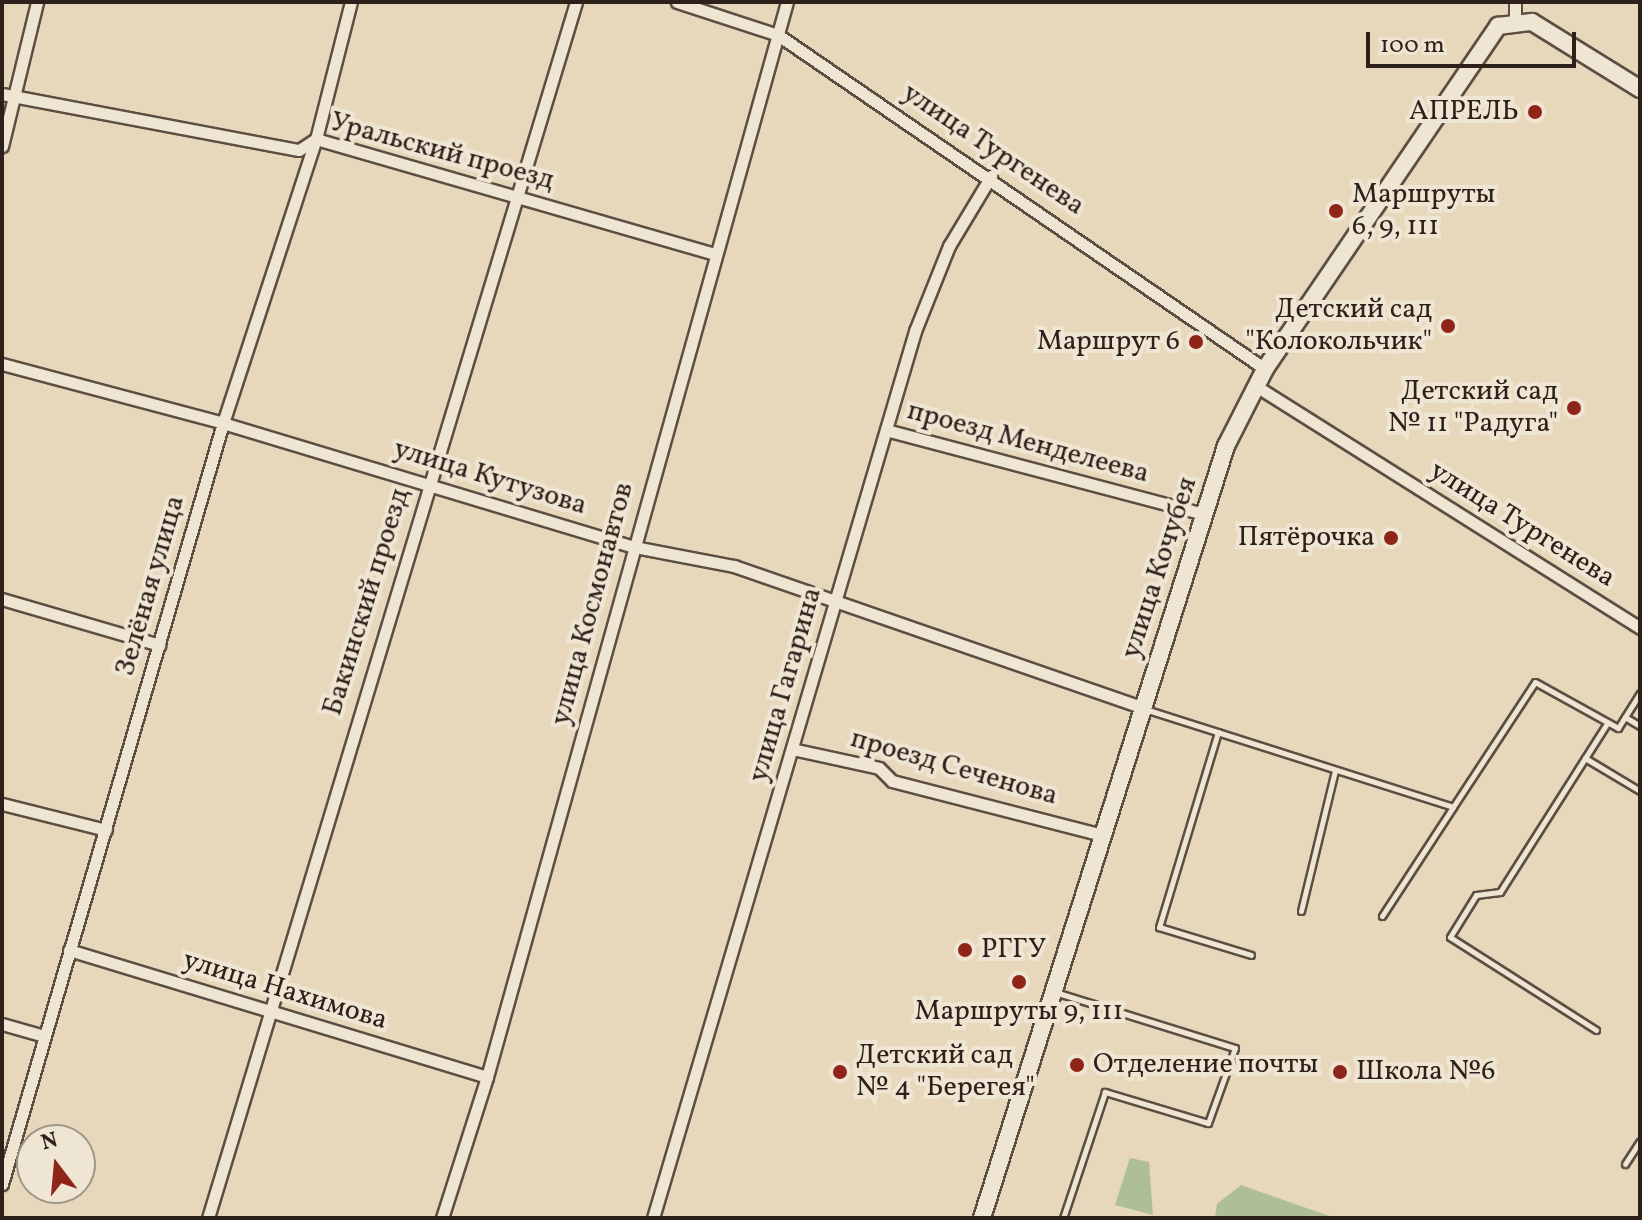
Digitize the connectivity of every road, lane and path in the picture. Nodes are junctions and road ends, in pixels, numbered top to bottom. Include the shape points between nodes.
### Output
1 (37, 2) edge
2 (351, 2) edge
3 (576, 2) edge
4 (677, 2) edge
5 (787, 2) edge
6 (1515, 2) edge
7 (1515, 20) junction
8 (778, 35) junction
9 (1640, 89) edge
10 (2, 94) edge
11 (14, 99) junction
12 (316, 139) junction
13 (2, 146) edge
14 (991, 176) junction
15 (514, 194) junction
16 (714, 254) junction
17 (2, 364) edge
18 (1265, 369) junction
19 (1256, 386) junction
20 (223, 423) junction
21 (886, 430) junction
22 (429, 483) junction
23 (1205, 514) junction
24 (634, 547) junction
25 (836, 598) junction
26 (2, 599) edge
27 (1640, 628) edge
28 (159, 645) junction
29 (1640, 693) edge
30 (1143, 708) junction
31 (1625, 717) junction
32 (1608, 722) junction
33 (1640, 726) edge
34 (1218, 732) junction
35 (792, 749) junction
36 (1585, 758) junction
37 (1335, 770) junction
38 (1640, 791) edge
39 (2, 804) edge
40 (1453, 807) junction
41 (106, 830) junction
42 (1103, 835) junction
43 (1301, 911) dead end
44 (1382, 916) dead end
45 (69, 950) junction
46 (1251, 955) dead end
47 (1053, 992) junction
48 (267, 1011) junction
49 (2, 1024) edge
50 (1596, 1030) dead end
51 (44, 1036) junction
52 (487, 1077) junction
53 (1640, 1141) edge
54 (1625, 1164) dead end
55 (2, 1184) edge
56 (208, 1218) edge
57 (442, 1218) edge
58 (653, 1218) edge
59 (982, 1218) edge
60 (1063, 1218) edge

1 - 11 street
2 - 12 street, Зелёная улица
3 - 15 street, Бакинский проезд
4 - 8 street, улица Тургенева
5 - 8 street, улица Космонавтов
6 - 7 street
7 - 9 main road via 1548,30
7 - 18 main road, улица Кочубея via 1486,38
8 - 14 street, улица Тургенева
8 - 16 street, улица Космонавтов
10 - 11 street, Уральский проезд
11 - 12 street, Уральский проезд via 299,150
11 - 13 street
12 - 15 street, Уральский проезд
12 - 20 street, Зелёная улица
14 - 18 street, улица Тургенева
14 - 21 street, улица Гагарина via 949,246 915,331
15 - 16 street, Уральский проезд
15 - 22 street, Бакинский проезд
16 - 24 street, улица Космонавтов
17 - 20 street, улица Кутузова
18 - 19 main road, улица Кочубея
19 - 23 main road, улица Кочубея via 1226,446
19 - 27 street, улица Тургенева
20 - 22 street, улица Кутузова
20 - 28 street, Зелёная улица
21 - 23 street, проезд Менделеева
21 - 25 street, улица Гагарина
22 - 24 street, улица Кутузова
22 - 48 street, Бакинский проезд
23 - 30 main road, улица Кочубея
24 - 25 street, улица Кутузова via 734,566
24 - 52 street, улица Космонавтов
25 - 30 street, улица Кутузова
25 - 35 street, улица Гагарина
26 - 28 street
28 - 41 street, Зелёная улица
29 - 31 lane
30 - 34 lane
30 - 42 main road, улица Кочубея
31 - 32 lane via 1618,728
31 - 33 lane
32 - 36 lane
32 - 40 lane via 1535,682
34 - 37 lane
34 - 46 lane via 1159,927
35 - 42 street, проезд Сеченова via 879,768 892,781
35 - 58 street, улица Гагарина
36 - 38 lane
36 - 50 lane via 1500,892 1476,895 1450,937
37 - 40 lane
37 - 43 lane
39 - 41 street
40 - 44 lane
41 - 45 street, Зелёная улица
42 - 47 main road, улица Кочубея
45 - 48 street, улица Нахимова
45 - 51 street, Зелёная улица
47 - 59 main road, улица Кочубея
47 - 60 lane via 1235,1048 1208,1123 1105,1092
48 - 52 street, улица Нахимова
48 - 56 street, Бакинский проезд
49 - 51 street
51 - 55 street, Зелёная улица
52 - 57 street, улица Космонавтов
53 - 54 lane

